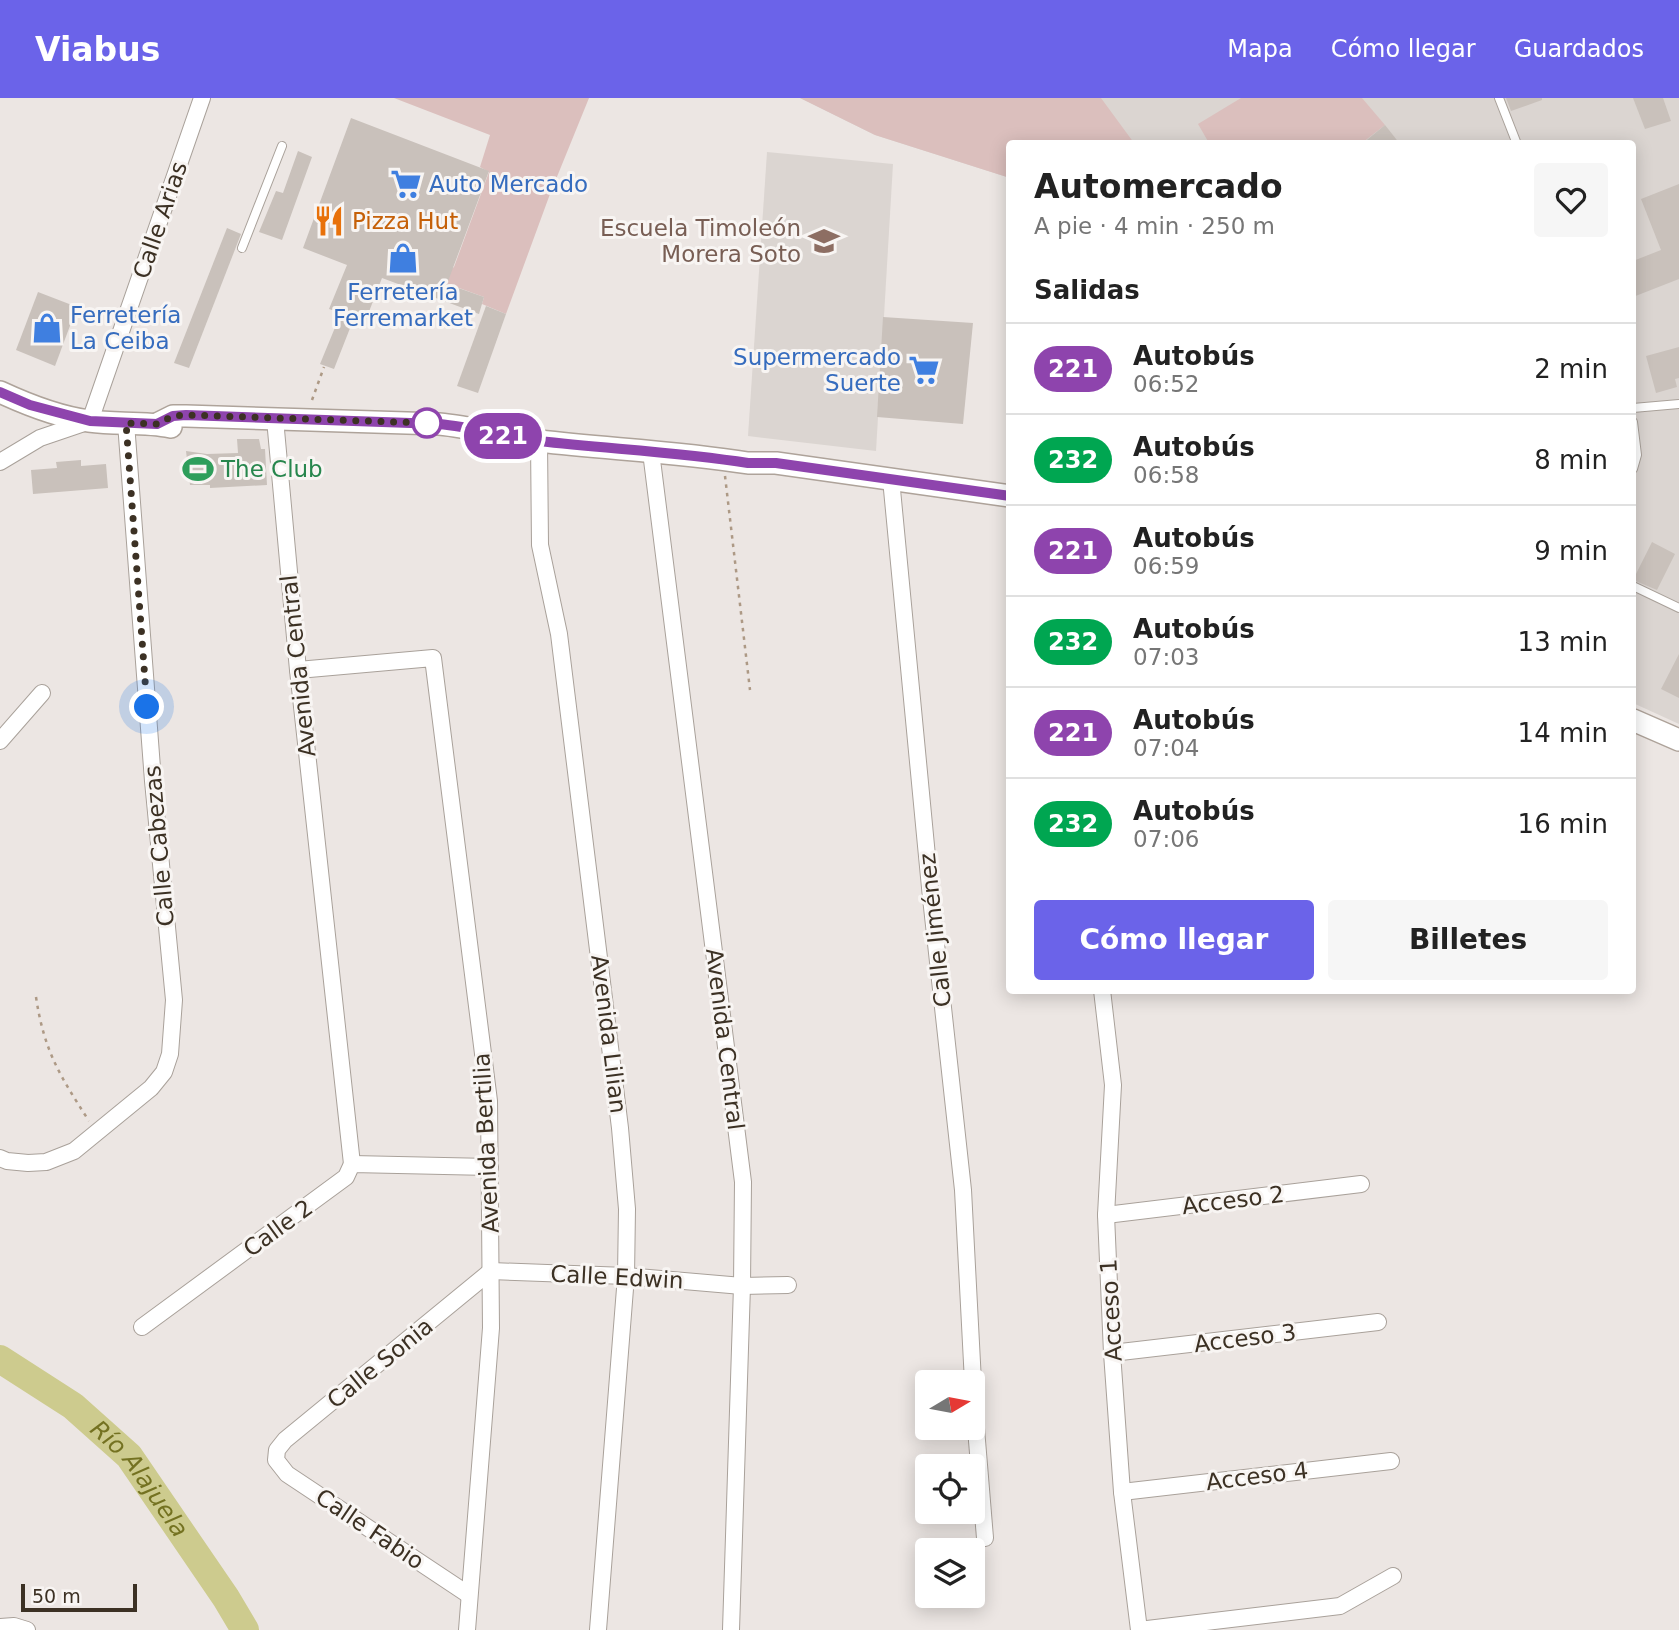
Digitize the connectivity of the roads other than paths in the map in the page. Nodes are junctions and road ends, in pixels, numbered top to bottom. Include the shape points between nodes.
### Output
1 (202, 98) edge
2 (1499, 98) edge
3 (1515, 140) edge
4 (282, 146) dead end
5 (242, 248) dead end
6 (0, 392) edge
7 (1679, 404) edge
8 (1636, 408) edge
9 (90, 421) junction
10 (126, 423) junction
11 (275, 425) junction
12 (539, 441) junction
13 (651, 452) junction
14 (0, 462) edge
15 (891, 484) junction
16 (1006, 496) edge
17 (1006, 505) edge
18 (1636, 587) edge
19 (1679, 608) edge
20 (298, 670) junction
21 (42, 693) dead end
22 (1636, 721) edge
23 (1679, 740) edge
24 (0, 741) edge
25 (1102, 994) edge
26 (0, 1158) edge
27 (352, 1164) junction
28 (490, 1167) junction
29 (1361, 1184) dead end
30 (1105, 1215) junction
31 (491, 1271) junction
32 (626, 1276) junction
33 (788, 1285) dead end
34 (743, 1286) junction
35 (1378, 1322) dead end
36 (142, 1327) dead end
37 (1112, 1353) junction
38 (971, 1370) edge
39 (977, 1440) edge
40 (276, 1460) joint
41 (1391, 1461) dead end
42 (1122, 1492) junction
43 (985, 1538) dead end
44 (1393, 1576) dead end
45 (470, 1595) junction
46 (0, 1626) edge
47 (27, 1630) edge
48 (467, 1630) edge
49 (598, 1630) edge
50 (731, 1630) edge
51 (1139, 1630) edge

1 - 9 street, Calle Arias
2 - 3 lane
4 - 5 lane
6 - 9 main road
7 - 8 lane
9 - 10 main road
9 - 14 street via 40,438
10 - 11 main road via 184,429
10 - 26 street, Calle Cabezas via 174,1000 170,1054 164,1072 151,1088 74,1151 28,1163
11 - 12 main road
11 - 20 street, Avenida Central
12 - 13 main road
12 - 32 street, Avenida Lilian via 540,545 559,634 620,1128 627,1209
13 - 15 main road via 748,463 776,477
13 - 34 street, Avenida Central via 743,1182
15 - 16 main road
15 - 17 main road
15 - 38 street, Calle Jiménez via 963,1190
18 - 19 lane
20 - 27 street, Avenida Central
20 - 28 street, Avenida Bertilia via 433,658 489,1101
21 - 24 street
22 - 23 main road
25 - 30 street, Acceso 1 via 1113,1085
27 - 28 street
27 - 36 street, Calle 2 via 346,1177
28 - 31 street, Avenida Bertilia
29 - 30 street, Acceso 2
30 - 37 street, Acceso 1
31 - 32 street, Calle Edwin
31 - 40 street, Calle Sonia via 285,1440
31 - 45 street, Avenida Bertilia via 491,1328
32 - 34 street, Calle Edwin
32 - 49 street, Avenida Lilian
33 - 34 street, Calle Edwin
34 - 50 street, Avenida Central
35 - 37 street, Acceso 3
37 - 42 street, Acceso 1
39 - 43 street
40 - 45 street, Calle Fabio via 287,1474
41 - 42 street, Acceso 4
42 - 51 street, Acceso 1
44 - 51 street via 1340,1606
45 - 48 street, Avenida Bertilia
46 - 47 street

